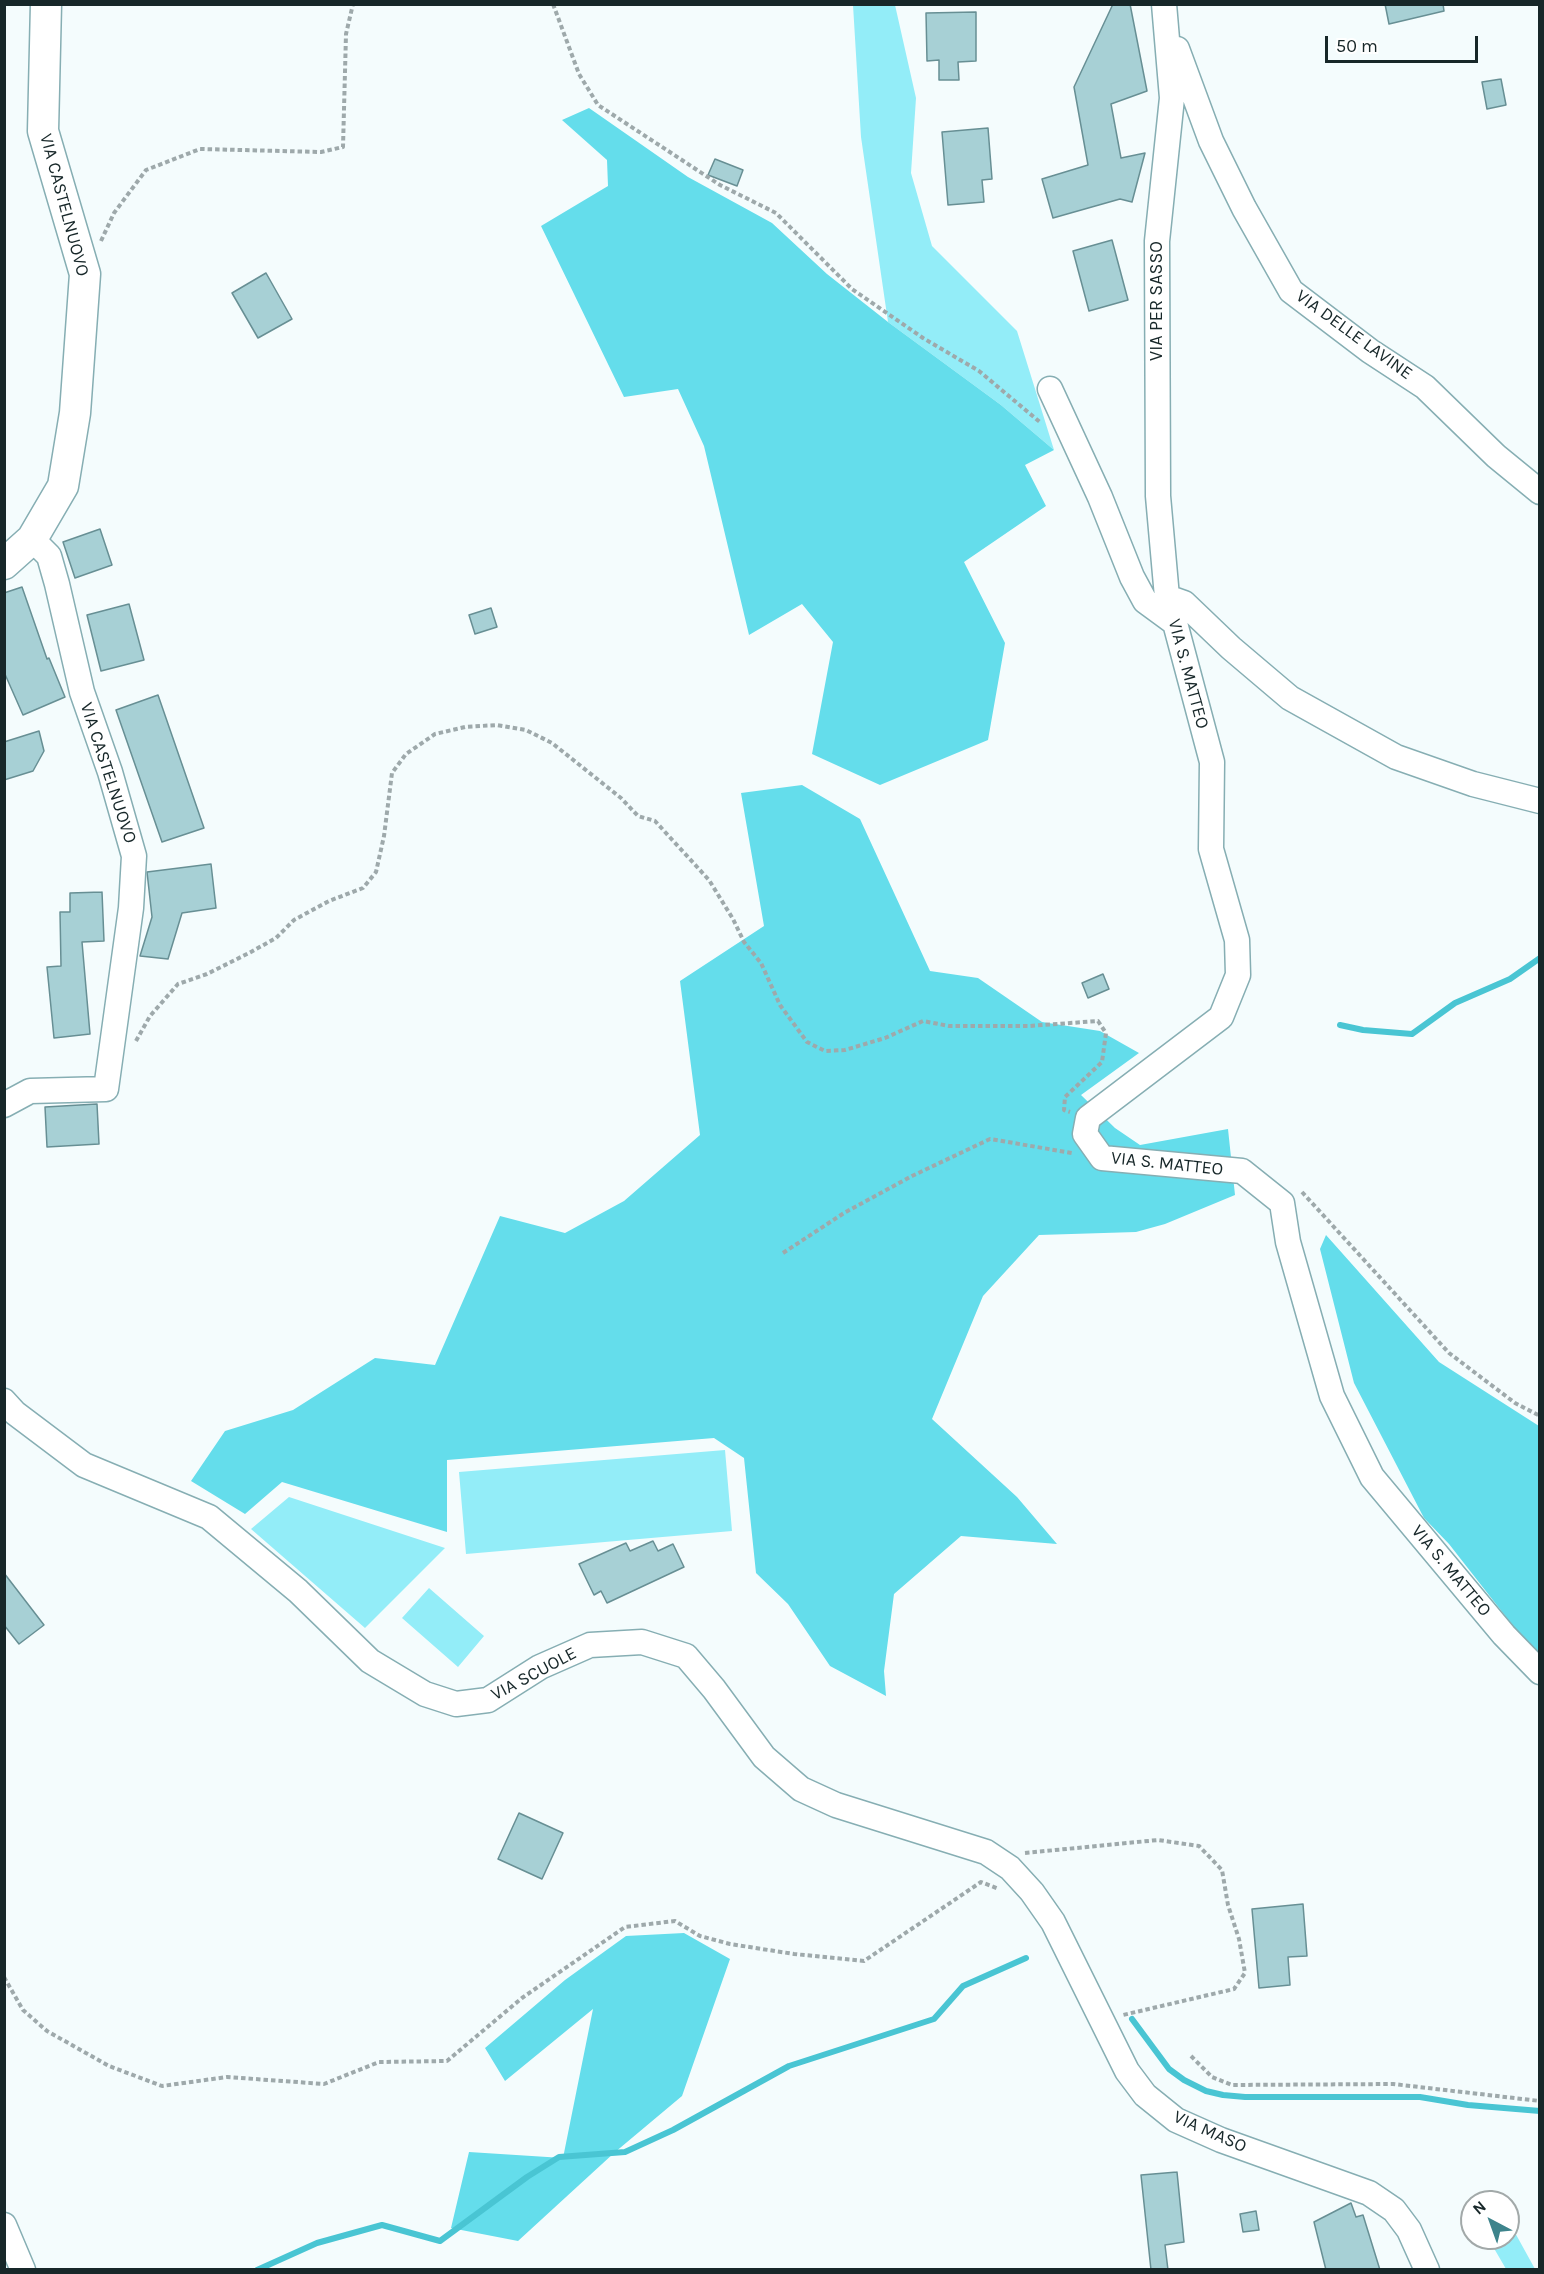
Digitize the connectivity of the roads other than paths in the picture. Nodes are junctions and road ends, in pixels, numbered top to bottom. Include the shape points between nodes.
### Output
1 (46, 4) edge
2 (1164, 6) edge
3 (1050, 389) dead end
4 (1539, 492) edge
5 (32, 539) junction
6 (4, 564) edge
7 (1167, 597) junction
8 (1175, 623) junction
9 (1539, 801) edge
10 (4, 1105) edge
11 (4, 1401) edge
12 (1539, 1672) edge
13 (1003, 1873) joint
14 (4, 2225) edge
15 (22, 2270) edge
16 (1427, 2270) edge

1 - 5 street, VIA CASTELNUOVO via 43,131 85,274 75,412 63,486
2 - 4 street, VIA DELLE LAVINE via 1211,141 1291,291 1425,387
2 - 7 street, VIA PER SASSO via 1172,98 1157,241 1157,334 1158,496
3 - 8 street via 1132,577 1145,601
5 - 6 street, VIA CASTELNUOVO
5 - 10 street, VIA CASTELNUOVO via 49,556 82,692 135,856 106,1089 30,1091
7 - 8 street, VIA S. MATTEO
7 - 9 street via 1184,603 1290,698 1396,757 1473,784
8 - 12 street, VIA S. MATTEO via 1212,762 1211,849 1237,940 1238,975 1221,1017 1088,1118 1085,1134 1102,1158 1242,1171 1282,1203 1288,1242 1332,1396 1372,1477
11 - 13 street, VIA SCUOLE via 84,1465 209,1517 298,1591 370,1661 425,1694 456,1704 488,1700 540,1667 590,1645 642,1642 686,1656 764,1757 801,1790 836,1806 986,1852
13 - 16 street, VIA MASO via 1032,1892 1053,1922 1127,2071 1145,2095 1176,2120 1221,2140 1369,2193 1394,2210 1409,2230
14 - 15 street

